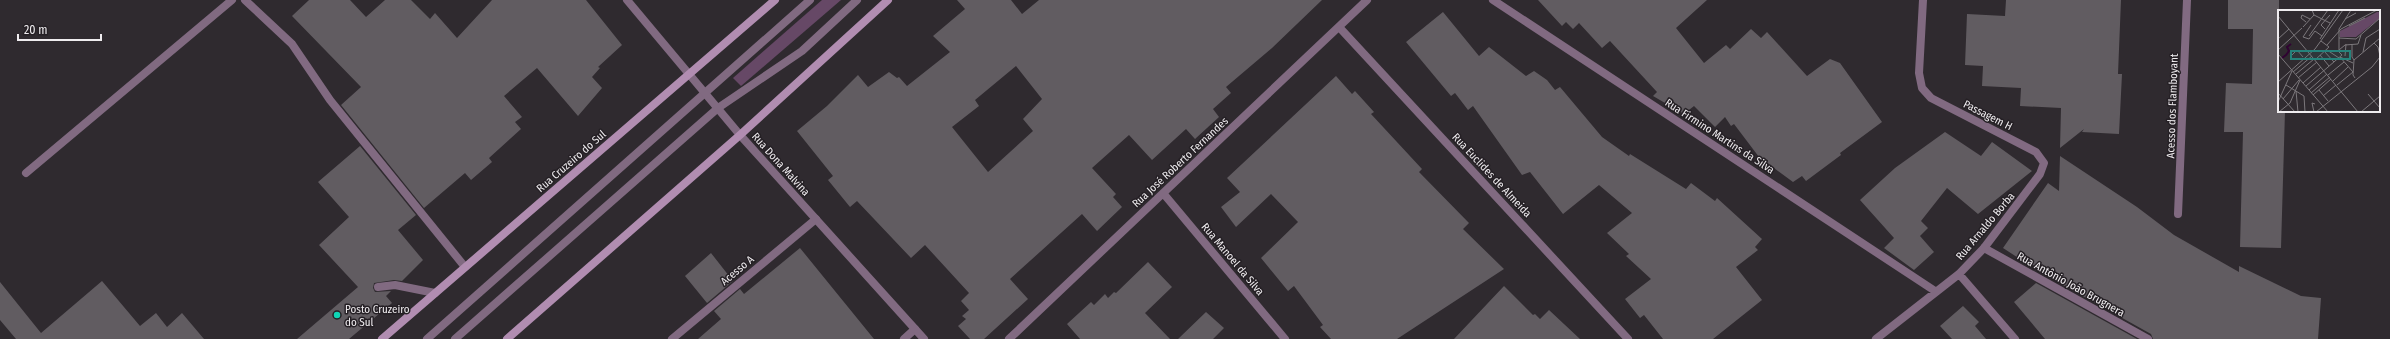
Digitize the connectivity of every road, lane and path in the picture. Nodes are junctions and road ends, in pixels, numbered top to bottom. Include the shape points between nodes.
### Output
1 (232, 0) edge
2 (245, 0) edge
3 (627, 0) edge
4 (775, 0) edge
5 (810, 0) edge
6 (857, 0) edge
7 (888, 0) edge
8 (1368, 0) edge
9 (1493, 0) edge
10 (1923, 0) edge
11 (2187, 0) edge
12 (1339, 27) junction
13 (688, 73) junction
14 (704, 92) junction
15 (718, 108) junction
16 (740, 135) junction
17 (2044, 163) joint
18 (26, 172) dead end
19 (1164, 193) junction
20 (2178, 214) dead end
21 (816, 219) junction
22 (1984, 248) junction
23 (465, 267) junction
24 (1959, 274) junction
25 (378, 287) dead end
26 (1935, 291) junction
27 (435, 293) junction
28 (915, 329) junction
29 (382, 339) edge
30 (427, 339) edge
31 (455, 339) edge
32 (507, 339) edge
33 (672, 339) edge
34 (904, 339) edge
35 (924, 339) edge
36 (1008, 339) edge
37 (1285, 339) edge
38 (1628, 339) edge
39 (1876, 339) edge
40 (2015, 339) edge
41 (2148, 339) edge

1 - 18 street
2 - 23 street via 292,44 330,100
3 - 13 street, Rua Dona Malvina
4 - 13 main road, Rua Cruzeiro do Sul
5 - 14 street
6 - 15 street via 802,50
7 - 16 main road
8 - 12 street, Rua José Roberto Fernandes
9 - 26 street, Rua Firmino Martins da Silva
10 - 17 street, Passagem H via 1919,73 1922,88 1931,98 2036,152
11 - 20 street, Acesso dos Flamboyant
12 - 19 street, Rua José Roberto Fernandes
12 - 38 street, Rua Euclides de Almeida
13 - 14 street, Rua Dona Malvina
13 - 23 main road, Rua Cruzeiro do Sul
14 - 15 street, Rua Dona Malvina
14 - 30 street
15 - 16 street, Rua Dona Malvina
15 - 31 street
16 - 21 street, Rua Dona Malvina
16 - 32 main road
17 - 22 street, Rua Arnaldo Borba via 2040,174
19 - 36 street, Rua José Roberto Fernandes
19 - 37 street, Rua Manoel da Silva
21 - 28 street, Rua Dona Malvina
21 - 33 street, Acesso A
22 - 24 street, Rua Arnaldo Borba
22 - 41 street, Rua Antônio João Brugnera
23 - 27 main road, Rua Cruzeiro do Sul
24 - 26 street, Rua Arnaldo Borba
24 - 40 street
25 - 27 street via 395,285
26 - 39 street, Rua Arnaldo Borba
27 - 29 main road, Rua Cruzeiro do Sul
28 - 34 street
28 - 35 street, Rua Dona Malvina

